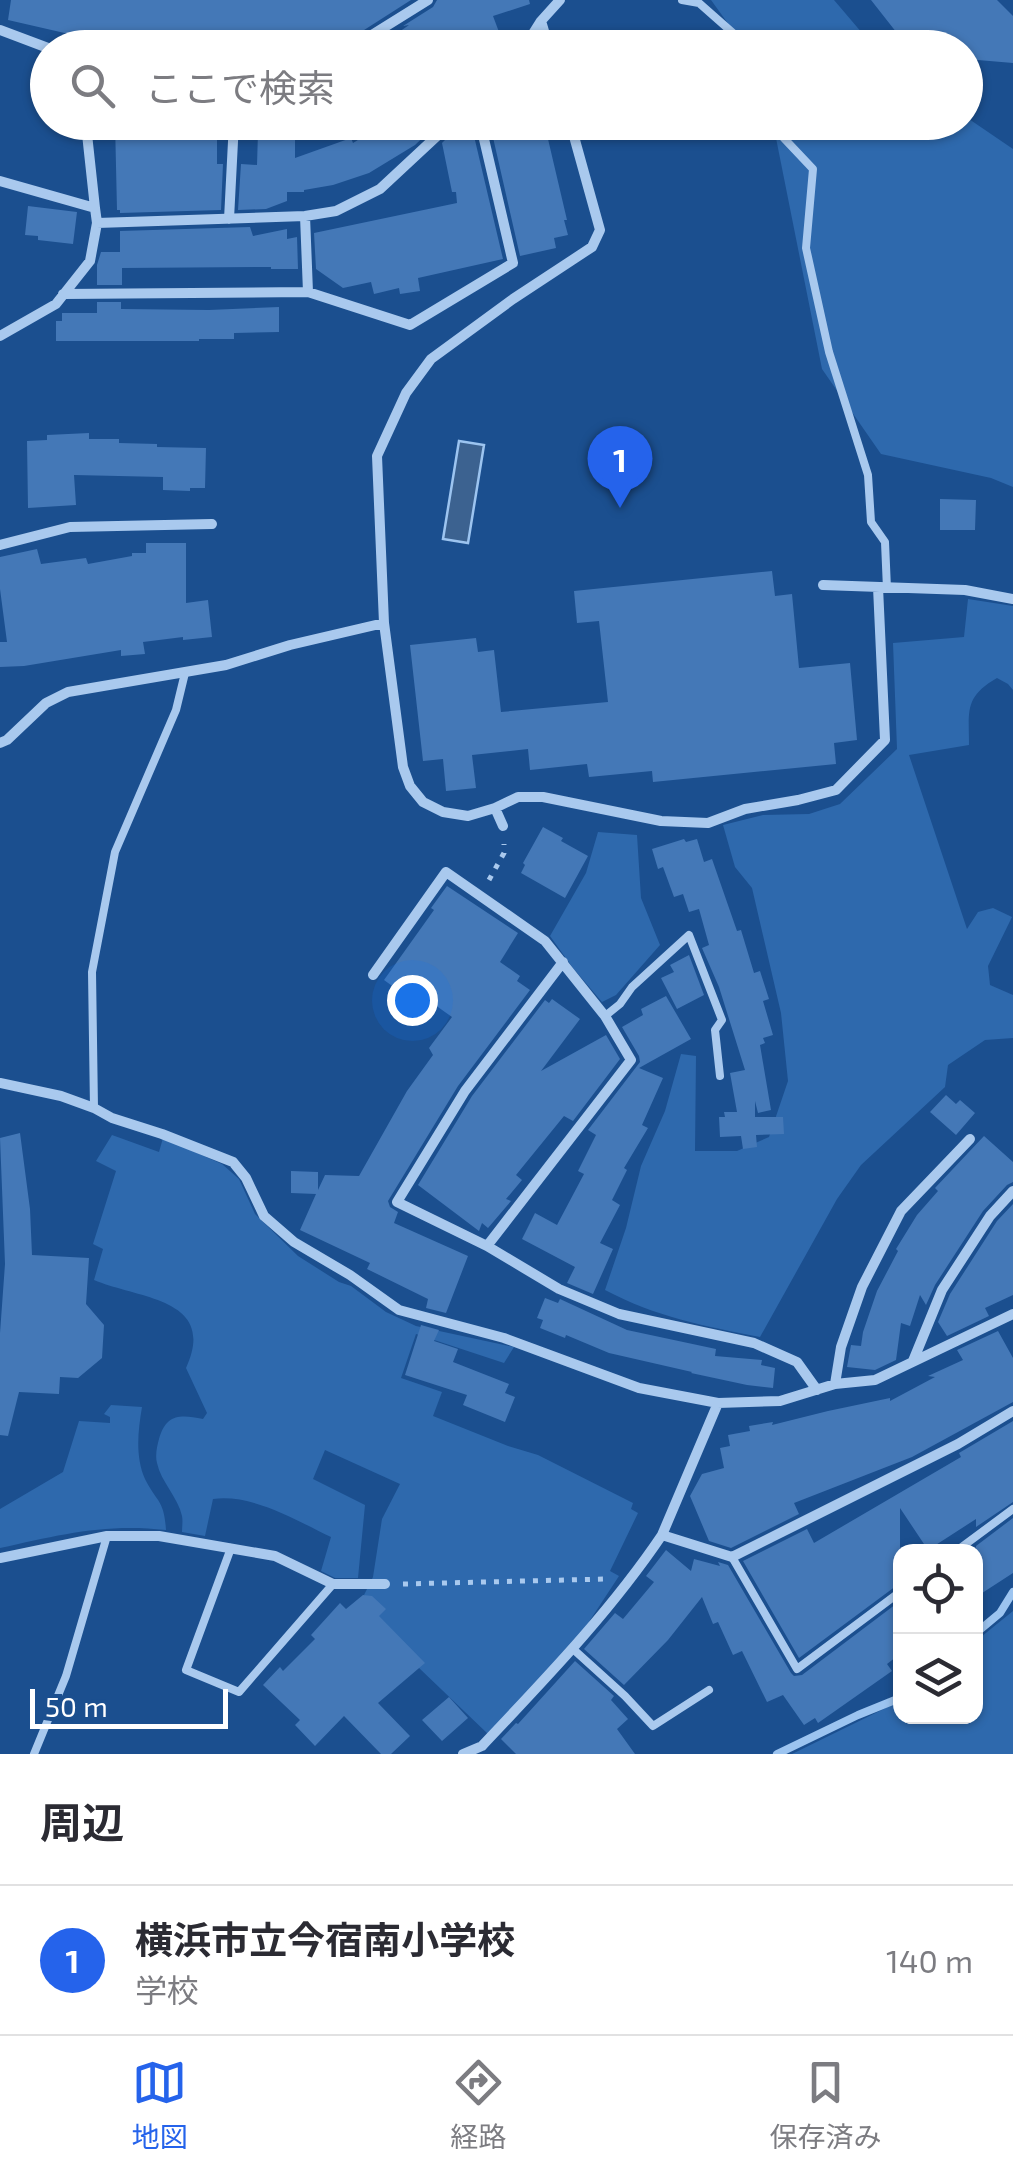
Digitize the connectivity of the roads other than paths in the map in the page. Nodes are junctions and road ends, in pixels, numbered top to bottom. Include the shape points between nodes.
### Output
1 (428, 0) edge
2 (560, 0) edge
3 (682, 0) edge
4 (542, 21) junction
5 (0, 30) edge
6 (380, 30) edge
7 (536, 30) edge
8 (544, 30) edge
9 (730, 30) edge
10 (30, 41) edge
11 (89, 140) edge
12 (233, 140) edge
13 (433, 140) edge
14 (484, 140) edge
15 (575, 140) edge
16 (786, 140) edge
17 (0, 182) edge
18 (95, 208) junction
19 (305, 216) junction
20 (230, 218) junction
21 (97, 223) junction
22 (308, 292) junction
23 (63, 294) junction
24 (0, 336) edge
25 (212, 524) dead end
26 (0, 545) edge
27 (823, 585) dead end
28 (883, 588) junction
29 (1013, 599) edge
30 (384, 623) junction
31 (185, 673) junction
32 (0, 743) edge
33 (496, 808) junction
34 (503, 826) road end
35 (490, 880) road end
36 (482, 895) junction
37 (563, 962) junction
38 (373, 974) dead end
39 (605, 1016) junction
40 (720, 1076) dead end
41 (0, 1083) edge
42 (94, 1108) junction
43 (970, 1139) dead end
44 (1013, 1192) edge
45 (487, 1246) junction
46 (1013, 1314) edge
47 (913, 1362) junction
48 (834, 1384) junction
49 (818, 1390) junction
50 (718, 1403) junction
51 (1013, 1411) edge
52 (1013, 1509) edge
53 (662, 1535) junction
54 (107, 1536) junction
55 (966, 1544) edge
56 (231, 1547) junction
57 (0, 1558) edge
58 (732, 1558) junction
59 (333, 1584) junction
60 (384, 1584) road end
61 (893, 1597) edge
62 (573, 1650) junction
63 (709, 1690) dead end
64 (482, 1746) junction
65 (34, 1754) edge
66 (463, 1754) edge
67 (492, 1754) edge

1 - 6 street
2 - 4 street
3 - 9 lane via 700,3
4 - 7 street
4 - 8 street
5 - 10 street
11 - 18 street
12 - 20 street
13 - 19 street via 380,190 336,211
14 - 22 street via 513,263 410,325
15 - 30 street via 600,230 592,248 431,359 406,392 377,456
16 - 28 lane via 813,169 806,248 828,352 868,475 870,522 884,542
17 - 18 street
18 - 21 street
19 - 20 street
19 - 22 street
20 - 21 street
21 - 23 street via 90,261
22 - 23 street
23 - 24 street
25 - 26 street via 70,527
27 - 28 street
28 - 29 street via 966,590
28 - 33 street via 885,740 836,790 708,823 661,821 543,797 518,797
30 - 31 street
30 - 33 street via 410,786 443,812 468,816
31 - 32 street via 68,692
31 - 42 lane via 176,710 115,852 92,972
33 - 34 street
35 - 36 street
36 - 37 street via 546,941
36 - 38 street via 446,872
37 - 39 street
37 - 45 street via 465,1092 397,1202
39 - 40 lane via 689,935 722,1020 716,1030
39 - 45 street via 631,1060
41 - 42 street
42 - 50 street via 233,1162 264,1216 399,1310 504,1338 639,1388
43 - 48 street via 901,1211 862,1287
44 - 47 street via 942,1290
45 - 49 street via 559,1289 619,1314 754,1344 797,1362
46 - 47 street
47 - 48 street via 875,1380
48 - 49 street
49 - 50 street via 780,1400
50 - 53 street
51 - 58 street
52 - 55 lane
53 - 58 street
53 - 62 street
54 - 56 street
54 - 57 street
54 - 65 lane via 66,1676
56 - 59 street via 275,1556
56 - 59 lane via 186,1670 239,1692
58 - 61 lane via 797,1669
59 - 60 street
62 - 63 lane via 653,1726
62 - 64 street
64 - 66 street
64 - 67 lane

